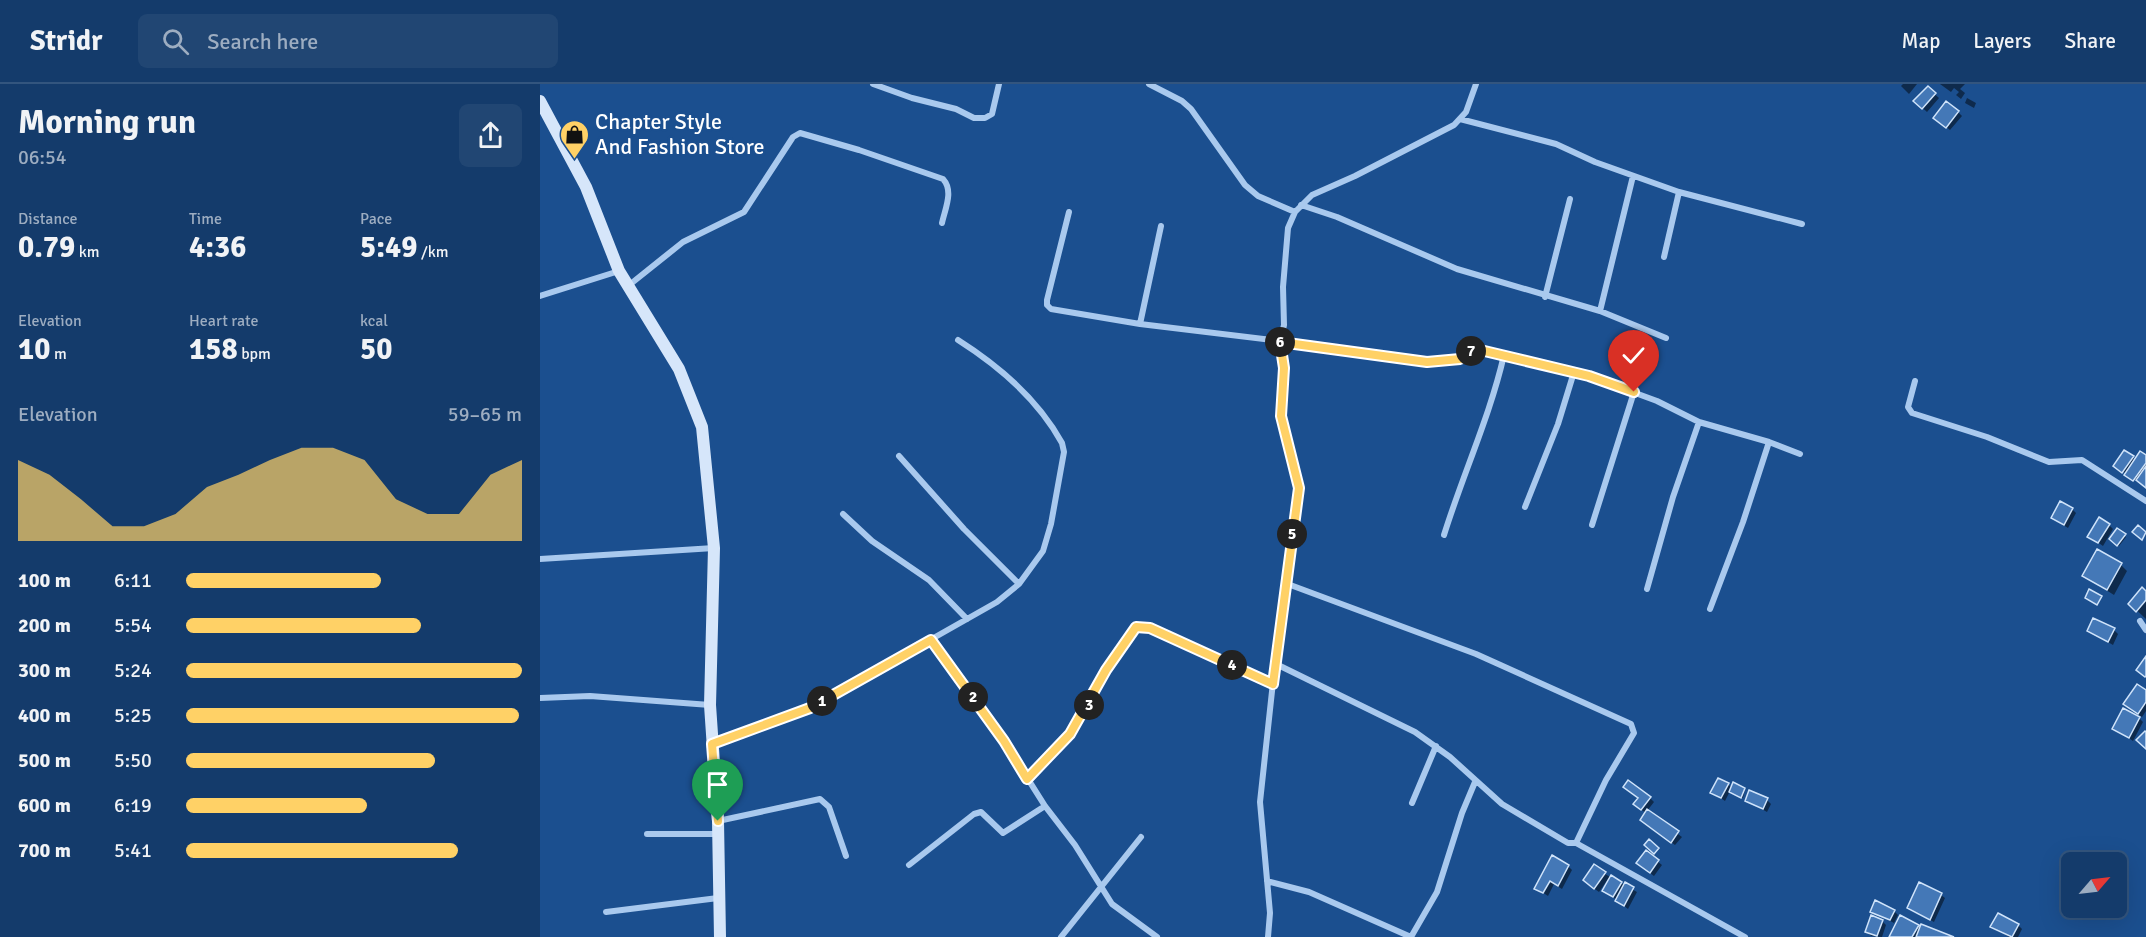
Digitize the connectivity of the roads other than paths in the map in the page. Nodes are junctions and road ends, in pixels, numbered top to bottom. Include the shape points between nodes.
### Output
1 (873, 84) edge
2 (999, 84) edge
3 (1149, 84) edge
4 (1476, 84) edge
5 (540, 101) edge
6 (1460, 119) junction
7 (1633, 176) junction
8 (1679, 192) junction
9 (1570, 199) dead end
10 (1301, 205) junction
11 (1070, 212) dead end
12 (1295, 212) junction
13 (942, 223) dead end
14 (1802, 224) dead end
15 (1161, 226) dead end
16 (1664, 257) dead end
17 (619, 271) junction
18 (628, 286) junction
19 (540, 296) edge
20 (1545, 297) junction
21 (1600, 311) junction
22 (1140, 324) junction
23 (1665, 338) dead end
24 (958, 340) dead end
25 (1280, 342) junction
26 (1504, 355) junction
27 (1574, 372) junction
28 (1915, 381) dead end
29 (1634, 392) junction
30 (1699, 423) junction
31 (1769, 442) junction
32 (1800, 454) dead end
33 (899, 456) dead end
34 (2146, 501) edge
35 (1525, 507) dead end
36 (843, 514) dead end
37 (1592, 525) dead end
38 (1444, 535) dead end
39 (714, 548) junction
40 (540, 560) edge
41 (1285, 583) junction
42 (1019, 584) junction
43 (1647, 589) dead end
44 (1710, 609) dead end
45 (968, 619) junction
46 (2140, 621) dead end
47 (2146, 630) edge
48 (931, 640) junction
49 (1274, 663) junction
50 (1273, 684) junction
51 (540, 698) edge
52 (710, 705) junction
53 (712, 744) junction
54 (1436, 746) junction
55 (1027, 779) junction
56 (1475, 782) junction
57 (1412, 803) dead end
58 (1045, 806) junction
59 (718, 828) junction
60 (646, 834) dead end
61 (1141, 837) dead end
62 (1576, 843) junction
63 (846, 856) dead end
64 (909, 865) dead end
65 (1267, 881) junction
66 (1101, 884) junction
67 (718, 898) junction
68 (606, 912) dead end
69 (720, 937) edge
70 (1061, 937) edge
71 (1157, 937) edge
72 (1268, 937) edge
73 (1745, 937) edge

1 - 2 street via 974,118 992,114
3 - 12 street via 1191,109 1245,185 1258,196
4 - 6 street
5 - 17 street via 586,187
6 - 7 street via 1556,144
6 - 10 street via 1424,142 1312,195
7 - 8 street
7 - 21 street
8 - 14 street
8 - 16 street
9 - 20 street
10 - 12 street
10 - 20 street via 1457,269
11 - 22 street via 1047,305 1051,309
12 - 25 street via 1288,228
13 - 18 street via 949,193 943,179 800,133 793,137 744,212 683,242
15 - 22 street
17 - 18 street
17 - 19 street
18 - 39 street via 680,369 694,400 702,427
20 - 21 street
21 - 23 street
22 - 25 street
24 - 42 street via 1025,393 1062,443 1064,452 1043,551
25 - 26 street via 1427,362 1460,359 1476,349
25 - 41 street via 1284,368 1281,416 1299,488
26 - 27 street
26 - 38 street via 1495,394
27 - 29 street
27 - 35 street
28 - 34 street via 1908,407 1911,413 2049,462 2082,460
29 - 30 street
29 - 37 street
30 - 31 street
30 - 43 street
31 - 32 street
31 - 44 street
33 - 42 street
36 - 45 street via 872,542 929,580
39 - 40 street
39 - 52 street
41 - 49 street
41 - 62 street via 1476,654 1631,724 1634,733
42 - 45 street
45 - 48 street
46 - 47 street
48 - 53 street via 810,708
48 - 55 street
49 - 50 street
49 - 54 street
50 - 55 street via 1150,628 1136,627 1070,734
50 - 65 street via 1259,818
51 - 52 street via 590,696
52 - 53 street
53 - 59 street
54 - 56 street
54 - 57 street
55 - 58 street
56 - 62 street via 1532,823 1568,843
56 - 65 street via 1437,892 1411,937 1309,892
58 - 64 street via 1003,833 981,812 974,814
58 - 66 street
59 - 60 street
59 - 63 street via 820,799 829,807
59 - 67 street
61 - 66 street
62 - 73 street
65 - 72 street
66 - 70 street
66 - 71 street via 1112,904
67 - 68 street
67 - 69 street

